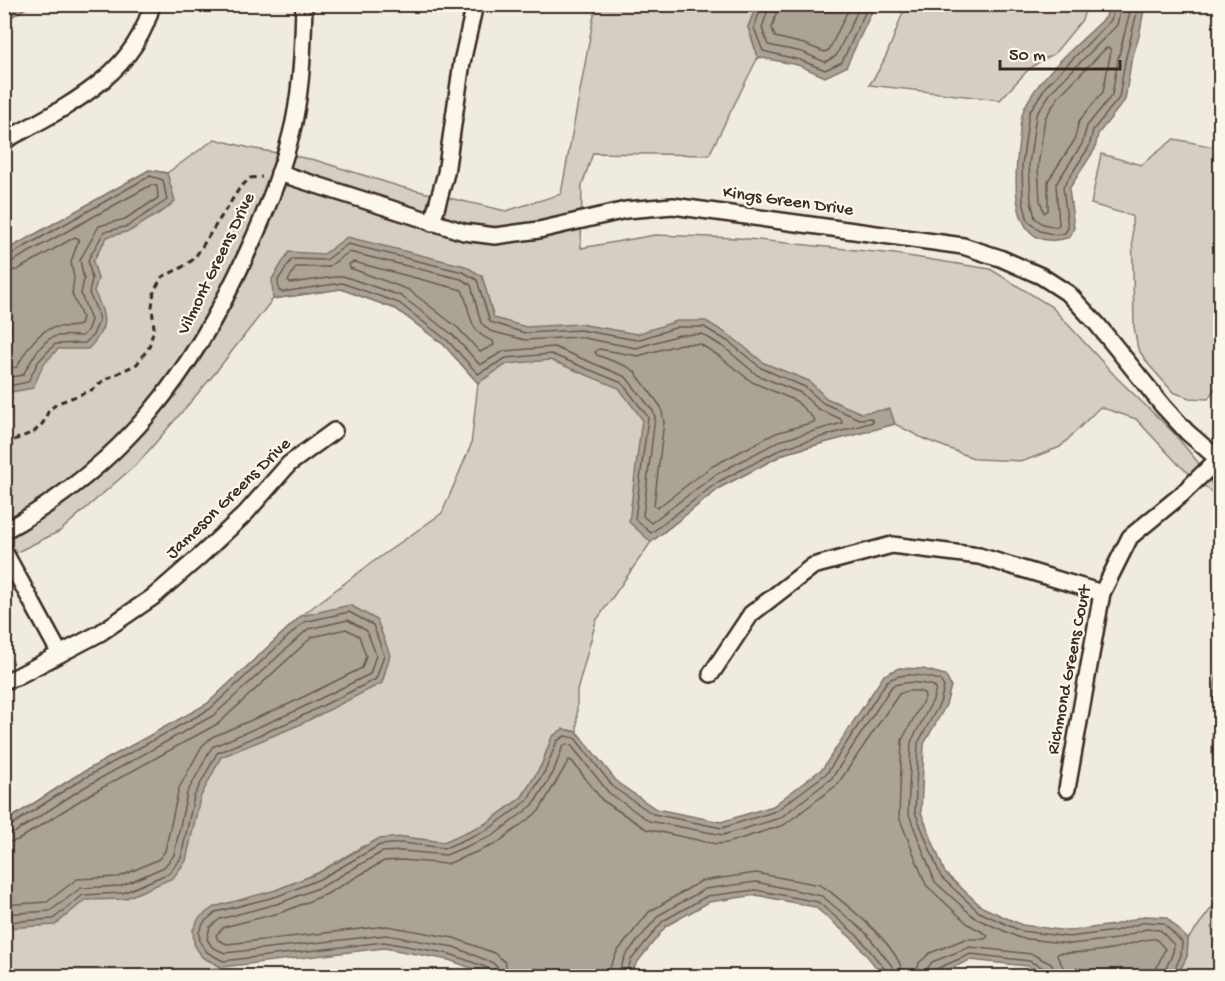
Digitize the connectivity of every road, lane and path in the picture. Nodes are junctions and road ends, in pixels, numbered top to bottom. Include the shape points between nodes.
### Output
1 (152, 4) edge
2 (304, 4) edge
3 (475, 4) edge
4 (4, 141) edge
5 (279, 173) junction
6 (262, 177) dead end
7 (432, 223) junction
8 (334, 431) dead end
9 (4, 444) edge
10 (1219, 459) edge
11 (1221, 479) edge
12 (4, 531) edge
13 (4, 551) edge
14 (1102, 593) junction
15 (60, 654) junction
16 (711, 674) dead end
17 (4, 681) edge
18 (1067, 789) dead end

1 - 4 street via 138,38 117,69 71,104
2 - 5 street, Vilmont Greens Drive via 302,72
3 - 7 street via 462,62 446,173
5 - 7 street, Kings Green Drive
5 - 12 street, Vilmont Greens Drive via 230,290 203,340 170,388 140,425 90,473 45,507
6 - 9 path via 250,178 239,189 195,259 162,277 154,291 154,328 149,347 137,364 92,390 58,403 34,432
7 - 10 street, Kings Green Drive via 495,236 626,210 673,206 963,246 1041,276 1069,294 1163,406
8 - 15 street, Jameson Greens Drive via 289,464 245,514 153,597
10 - 11 street
10 - 14 street, Richmond Greens Court via 1130,537
13 - 15 street
14 - 16 street via 979,556 892,545 813,566 751,614
14 - 18 street, Richmond Greens Court
15 - 17 street, Jameson Greens Drive

